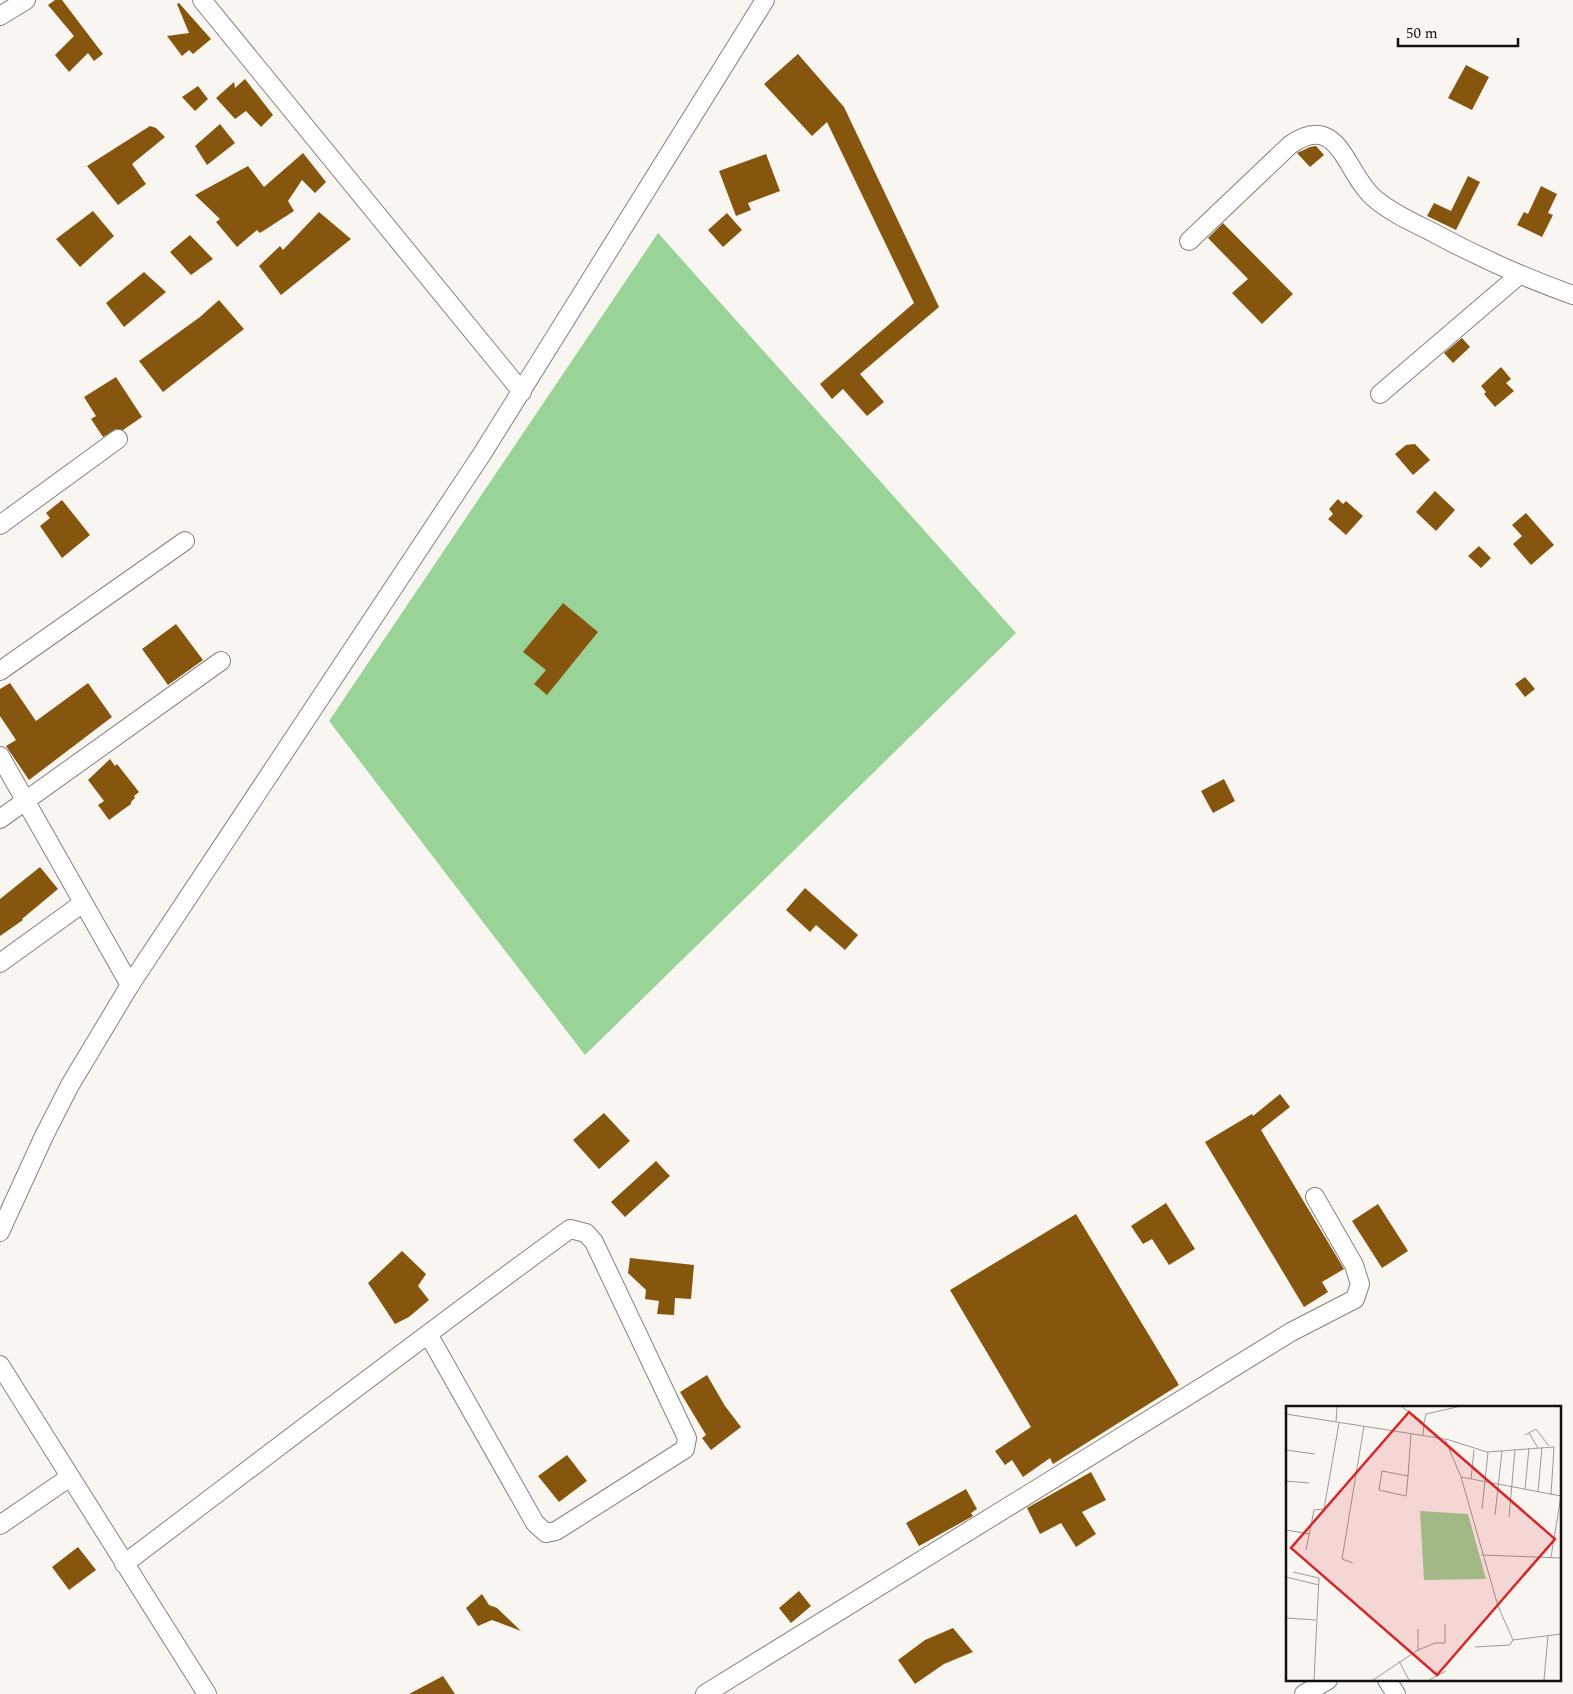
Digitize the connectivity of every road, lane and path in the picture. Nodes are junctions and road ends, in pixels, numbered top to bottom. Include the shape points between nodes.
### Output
1 (26, 0) edge
2 (202, 0) edge
3 (764, 0) edge
4 (0, 16) edge
5 (1189, 242) dead end
6 (1518, 276) junction
7 (1573, 295) edge
8 (522, 392) junction
9 (1380, 394) dead end
10 (118, 439) dead end
11 (0, 525) edge
12 (185, 540) dead end
13 (221, 661) dead end
14 (0, 670) edge
15 (0, 756) edge
16 (26, 801) junction
17 (0, 819) edge
18 (83, 903) junction
19 (0, 963) edge
20 (130, 985) junction
21 (1315, 1197) dead end
22 (0, 1232) edge
23 (428, 1334) junction
24 (0, 1365) edge
25 (70, 1477) junction
26 (0, 1525) edge
27 (124, 1564) junction
28 (1325, 1682) edge
29 (1388, 1682) edge
30 (207, 1694) edge
31 (705, 1694) edge
32 (1304, 1694) edge
33 (1396, 1694) edge

1 - 4 street
2 - 8 street
3 - 8 street
5 - 6 street via 1290,145 1310,134 1322,134 1328,137 1376,200
6 - 7 street
6 - 9 street
8 - 20 street
10 - 11 street
12 - 14 street
13 - 16 street
15 - 16 street
16 - 17 street
16 - 18 street
18 - 19 street
18 - 20 street
20 - 22 street via 70,1085
21 - 31 street via 1354,1265 1360,1284 1355,1299 1291,1332
23 - 23 street via 535,1523 546,1533 556,1531 685,1449 687,1438 594,1242 586,1233 570,1229
23 - 27 street
24 - 25 street
25 - 26 street
25 - 27 street
27 - 30 street
28 - 32 street
29 - 33 street

